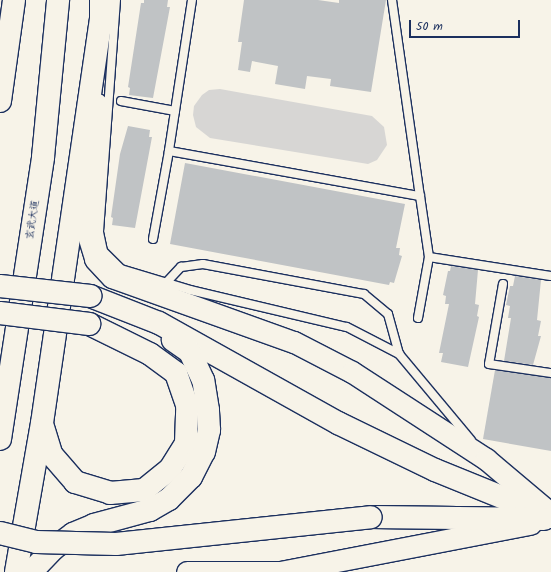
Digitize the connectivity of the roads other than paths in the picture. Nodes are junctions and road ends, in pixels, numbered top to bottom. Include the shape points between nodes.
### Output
1 (14, 0) edge
2 (58, 0) edge
3 (116, 0) edge
4 (192, 0) edge
5 (392, 0) edge
6 (101, 8) edge
7 (0, 101) edge
8 (121, 101) dead end
9 (175, 111) junction
10 (168, 151) junction
11 (420, 196) junction
12 (153, 239) dead end
13 (429, 257) junction
14 (551, 276) edge
15 (165, 284) junction
16 (503, 284) dead end
17 (0, 286) edge
18 (0, 313) edge
19 (138, 314) junction
20 (418, 318) dead end
21 (399, 354) junction
22 (551, 373) edge
23 (42, 423) junction
24 (0, 439) edge
25 (486, 459) junction
26 (551, 518) edge
27 (0, 533) edge
28 (16, 572) edge
29 (31, 572) edge
30 (187, 572) edge

1 - 7 main road
2 - 24 main road, 玄武大道 via 43,157
3 - 15 lane via 99,232 103,251 121,269
4 - 9 lane
5 - 11 lane
6 - 23 main road
6 - 25 street via 95,148 86,232 95,259 112,277 294,342 352,372
8 - 9 lane
9 - 10 lane
10 - 11 lane
10 - 12 lane
11 - 13 lane
13 - 14 lane
13 - 20 lane
15 - 21 lane via 346,328
15 - 21 lane via 181,267 203,264 364,294 388,314
16 - 22 lane via 489,364
17 - 19 main road, bridge via 90,296
18 - 23 main road, bridge via 89,324 150,354 176,373 187,405 186,443 170,469 144,490 110,493 75,482 51,454
19 - 26 main road via 159,323 338,423 435,470
19 - 29 main road via 190,352 203,380 209,430 204,452 191,477 169,499 150,510 94,525 74,534 53,549
21 - 25 lane
23 - 28 main road
25 - 26 street
26 - 27 main road, bridge via 371,517 116,544 36,542
26 - 30 street via 280,572

